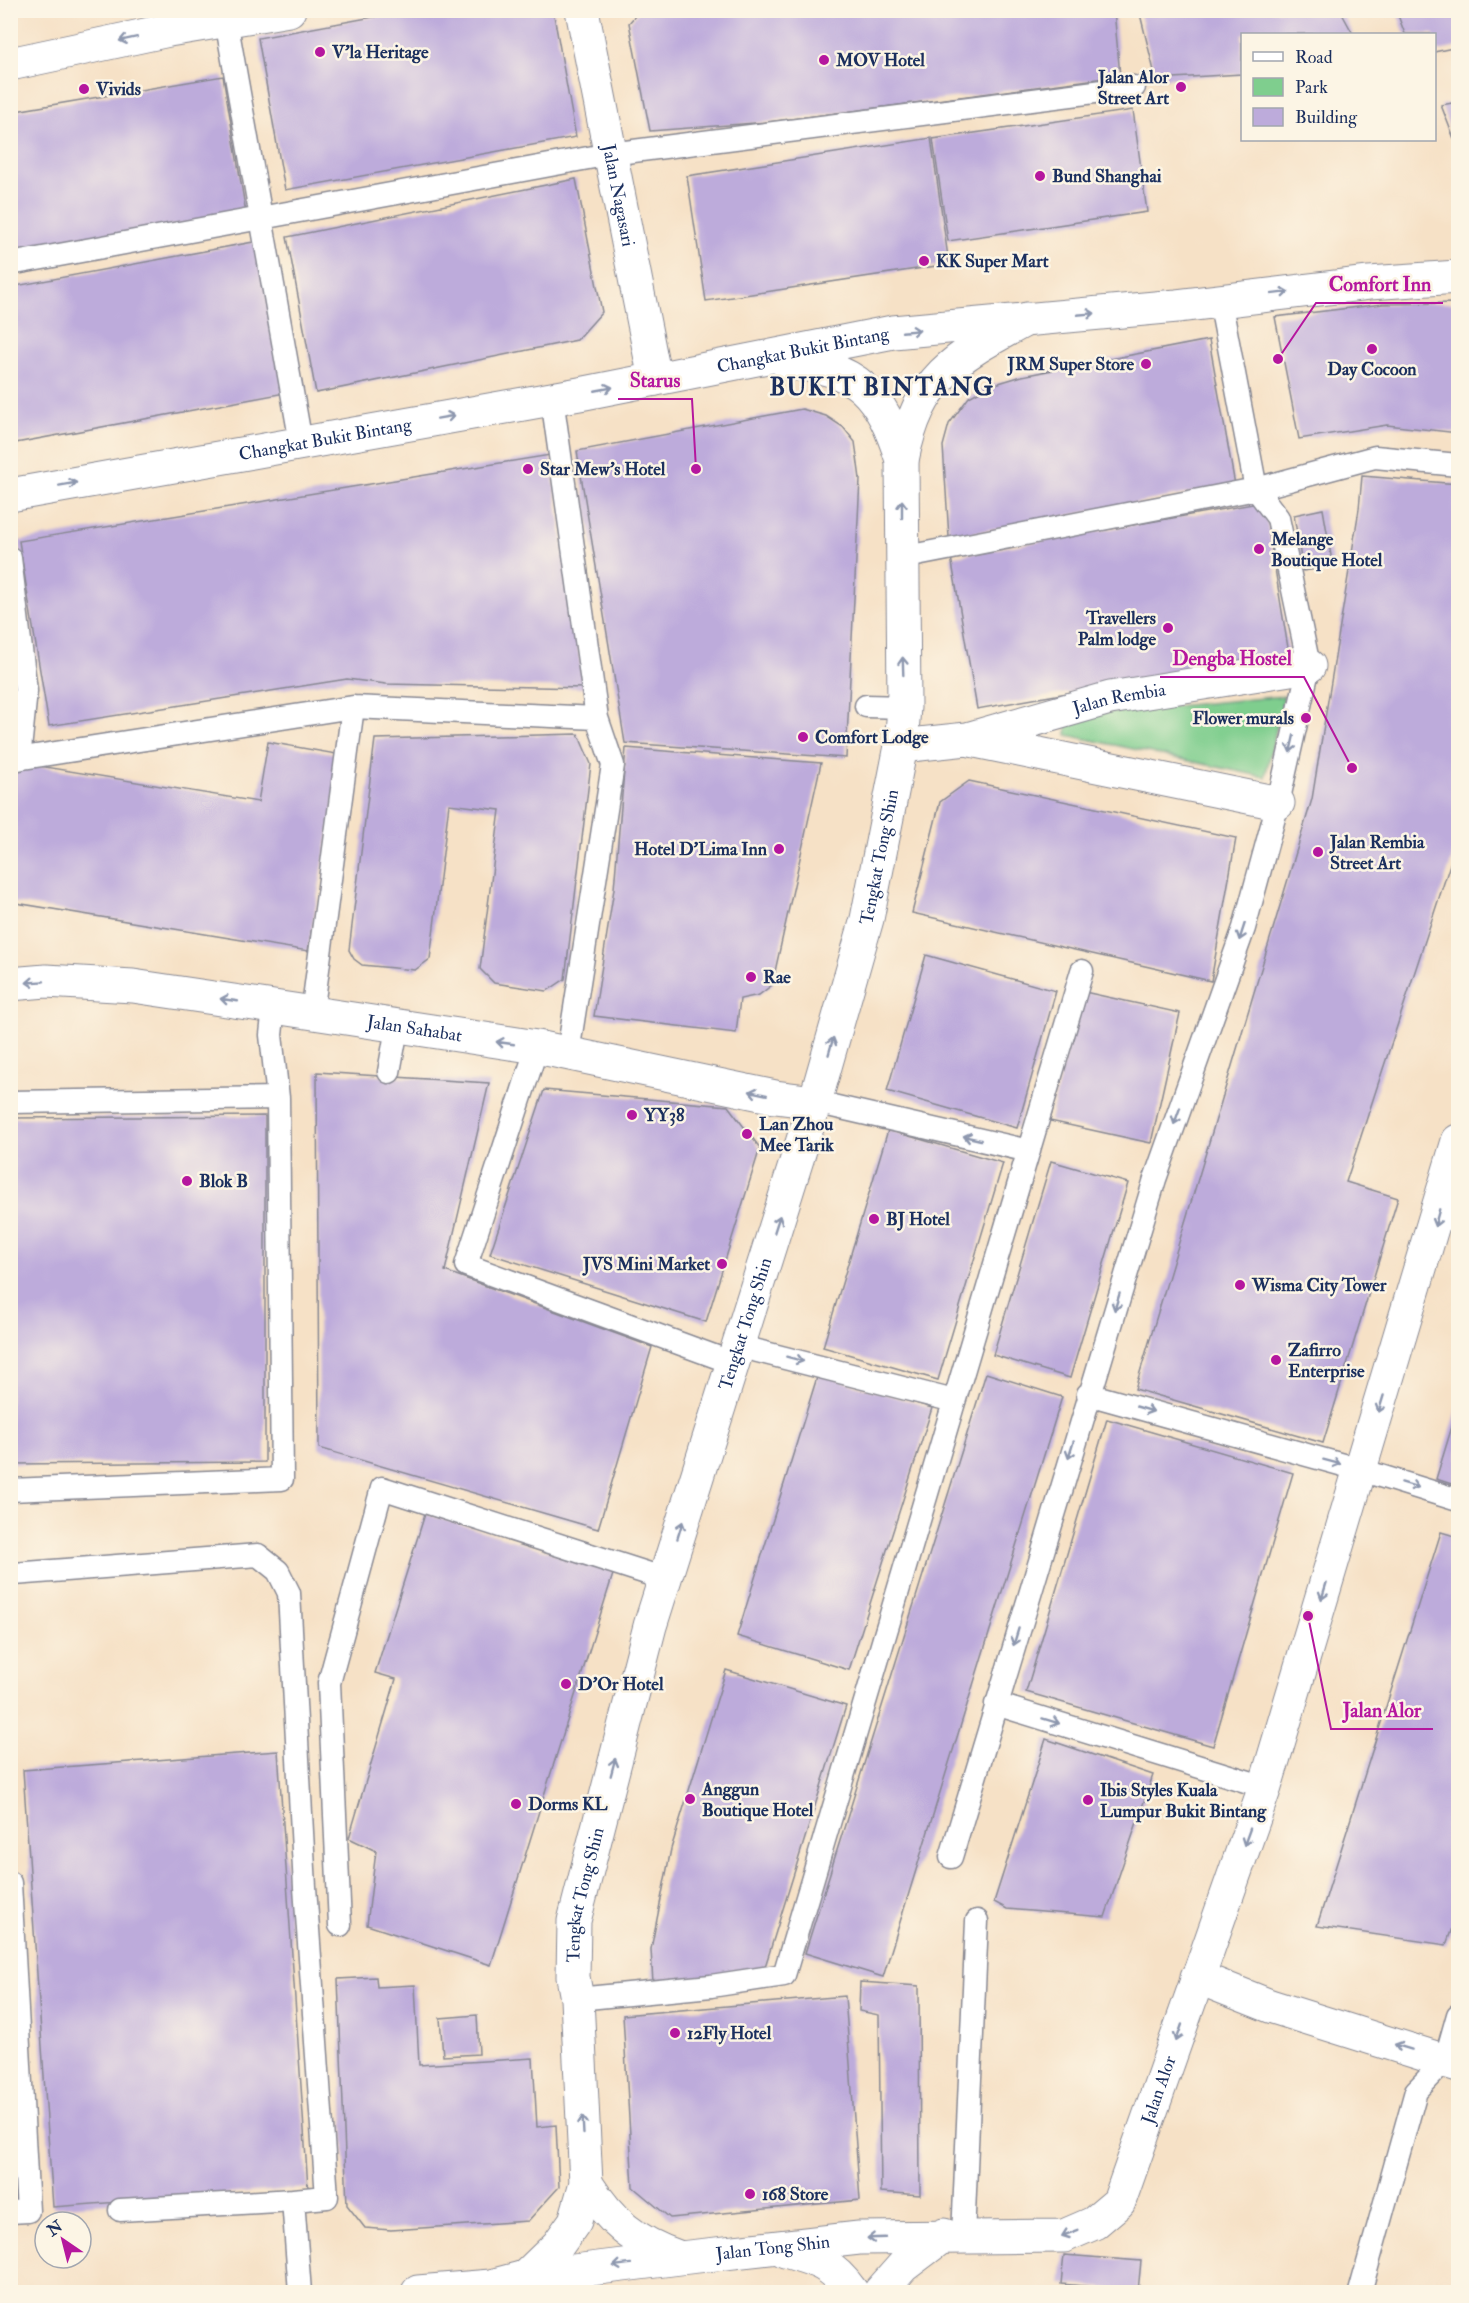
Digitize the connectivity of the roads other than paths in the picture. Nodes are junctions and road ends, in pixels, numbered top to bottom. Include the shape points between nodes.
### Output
1 (289, 10) edge
2 (582, 10) edge
3 (168, 20) edge
4 (226, 20) junction
5 (10, 64) edge
6 (1134, 87) dead end
7 (610, 154) junction
8 (261, 218) junction
9 (10, 264) edge
10 (1458, 277) edge
11 (1220, 300) junction
12 (1028, 319) junction
13 (750, 361) junction
14 (655, 379) junction
15 (552, 398) junction
16 (302, 443) junction
17 (902, 460) junction
18 (1458, 465) edge
19 (1256, 489) junction
20 (10, 495) edge
21 (10, 558) edge
22 (901, 558) junction
23 (1309, 666) junction
24 (600, 706) junction
25 (866, 706) dead end
26 (352, 707) junction
27 (904, 707) junction
28 (967, 739) junction
29 (902, 746) junction
30 (14, 759) edge
31 (1278, 803) junction
32 (1082, 970) dead end
33 (10, 984) edge
34 (274, 1007) junction
35 (312, 1014) junction
36 (397, 1028) junction
37 (537, 1047) junction
38 (568, 1053) junction
39 (389, 1072) dead end
40 (278, 1098) junction
41 (10, 1102) edge
42 (815, 1102) junction
43 (1458, 1141) edge
44 (1029, 1151) junction
45 (736, 1354) junction
46 (1088, 1394) junction
47 (954, 1401) junction
48 (1361, 1470) junction
49 (10, 1490) edge
50 (1458, 1500) edge
51 (10, 1577) edge
52 (665, 1579) junction
53 (996, 1704) junction
54 (1265, 1787) junction
55 (951, 1857) dead end
56 (10, 1883) edge
57 (977, 1921) dead end
58 (339, 1925) dead end
59 (1197, 1977) junction
60 (577, 1999) junction
61 (1458, 2015) edge
62 (1452, 2063) edge
63 (586, 2183) junction
64 (293, 2200) junction
65 (1119, 2202) joint
66 (19, 2206) edge
67 (120, 2210) dead end
68 (954, 2236) junction
69 (771, 2248) junction
70 (680, 2258) junction
71 (525, 2277) junction
72 (492, 2289) edge
73 (300, 2292) edge
74 (418, 2292) edge
75 (852, 2292) edge
76 (880, 2292) edge
77 (1360, 2292) edge

1 - 4 street
2 - 7 street, Jalan Nagasari
3 - 4 street
3 -> 5 street
4 - 8 lane
6 - 7 lane
7 - 8 lane
7 - 14 street, Jalan Nagasari
8 - 9 lane
8 - 16 lane
11 -> 10 street, Changkat Bukit Bintang
12 -> 11 street, Changkat Bukit Bintang
11 - 19 lane
13 -> 12 street, Changkat Bukit Bintang via 893,332
12 - 17 street, Tengkat Tong Shin via 969,351 942,373 909,428
13 - 14 street, Changkat Bukit Bintang
13 - 17 street, Tengkat Tong Shin via 817,364 854,380 885,414
15 -> 14 street, Changkat Bukit Bintang
16 -> 15 street, Changkat Bukit Bintang
15 - 24 lane
20 -> 16 street, Changkat Bukit Bintang
22 -> 17 street, Tengkat Tong Shin
18 - 19 lane via 1375,457
19 - 22 lane
19 - 23 lane via 1278,518
21 - 30 lane via 26,691
27 -> 22 street, Tengkat Tong Shin
23 - 28 street, Jalan Rembia via 1110,698
23 -> 31 lane
24 - 26 lane
24 - 38 lane via 613,765
25 - 27 lane
26 - 30 lane
26 - 35 lane
27 - 29 street, Tengkat Tong Shin
28 - 29 street, Jalan Rembia
28 - 31 street, Jalan Rembia
42 -> 29 street, Tengkat Tong Shin via 867,919
31 -> 46 lane via 1244,928 1155,1179
32 - 44 lane
34 -> 33 street, Jalan Sahabat via 133,986 46,981
34 - 35 street, Jalan Sahabat
34 - 40 lane via 271,1035
35 - 36 street, Jalan Sahabat
37 -> 36 street, Jalan Sahabat
36 - 39 lane
37 - 38 street, Jalan Sahabat
37 - 45 lane via 466,1265
42 -> 38 street, Jalan Sahabat
40 - 41 lane
40 - 49 lane via 282,1479
44 -> 42 lane
45 -> 42 street, Tengkat Tong Shin
43 -> 48 street, Jalan Alor
44 - 47 lane
45 -> 47 lane
52 -> 45 street, Tengkat Tong Shin
46 -> 48 lane
46 -> 53 lane
47 - 60 lane via 784,1975
48 -> 50 lane
48 -> 54 street, Jalan Alor
51 - 64 lane via 258,1555 278,1570 289,1593 327,2197
52 - 58 lane via 382,1488 329,1683
60 -> 52 street, Tengkat Tong Shin via 572,1951 574,1921
53 -> 54 lane
53 - 55 lane
54 -> 59 street, Jalan Alor
56 - 66 lane
57 - 68 lane
62 -> 59 street via 1270,2006
59 -> 65 street, Jalan Alor
63 -> 60 street, Tengkat Tong Shin
61 - 62 lane
62 - 77 lane via 1416,2091
63 - 70 street, Tengkat Tong Shin via 603,2210 625,2231
63 - 71 street, Tengkat Tong Shin via 575,2220 558,2245
64 - 67 lane
64 - 73 lane
65 -> 68 street, Jalan Tong Shin via 1094,2223 1064,2236
68 -> 69 street, Jalan Tong Shin via 859,2238
68 - 76 street via 903,2266
69 - 70 street, Jalan Tong Shin
69 - 75 street via 820,2260 841,2276
70 -> 71 street, Jalan Tong Shin
71 - 72 street, Jalan Tong Shin
72 - 74 street, Jalan Tong Shin

